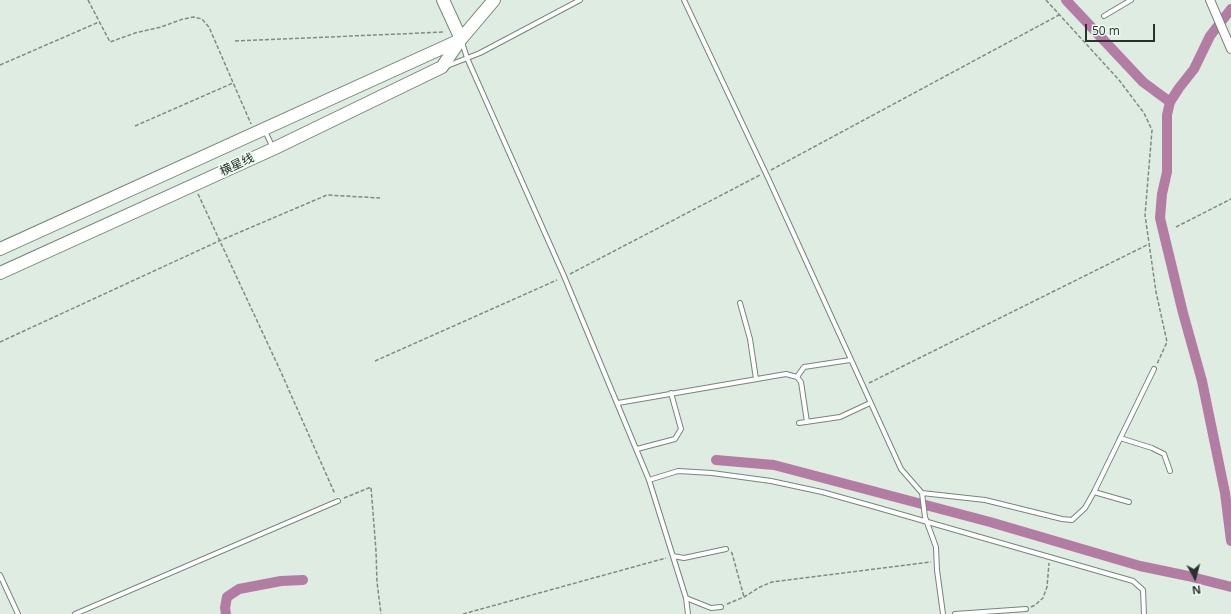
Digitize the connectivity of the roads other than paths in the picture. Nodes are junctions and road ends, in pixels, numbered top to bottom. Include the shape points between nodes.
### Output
1 (443, 0) edge
2 (494, 0) edge
3 (580, 0) edge
4 (684, 0) edge
5 (1131, 0) edge
6 (1211, 1) edge
7 (1104, 16) dead end
8 (459, 35) junction
9 (1231, 49) edge
10 (467, 58) junction
11 (442, 67) junction
12 (260, 131) junction
13 (273, 149) junction
14 (0, 249) edge
15 (0, 273) edge
16 (740, 303) dead end
17 (850, 360) junction
18 (1154, 369) road end
19 (796, 377) junction
20 (756, 379) junction
21 (671, 393) junction
22 (618, 403) junction
23 (870, 403) junction
24 (808, 422) junction
25 (799, 423) dead end
26 (1120, 438) junction
27 (637, 449) junction
28 (1170, 472) dead end
29 (649, 480) junction
30 (1094, 492) junction
31 (922, 494) junction
32 (338, 501) road end
33 (1129, 502) dead end
34 (926, 519) junction
35 (726, 549) road end
36 (673, 556) junction
37 (0, 575) edge
38 (686, 598) junction
39 (721, 607) road end
40 (1026, 609) road end
41 (18, 614) edge
42 (75, 614) edge
43 (688, 614) edge
44 (943, 614) edge
45 (955, 614) edge
46 (1144, 614) edge

1 - 8 street
2 - 8 street, 横星线
3 - 10 lane
4 - 17 lane
5 - 7 lane
6 - 9 street
8 - 10 lane
8 - 11 street, 横星线
8 - 12 street, 横星线
10 - 11 lane
10 - 22 lane
11 - 13 street, 横星线
12 - 13 lane
12 - 14 street, 横星线
13 - 15 street, 横星线
16 - 20 lane via 750,339
17 - 19 lane via 804,368
17 - 23 lane
18 - 26 lane
19 - 20 lane via 786,374
19 - 24 lane via 800,382
20 - 21 lane
21 - 22 lane
21 - 27 lane via 681,429 675,439
22 - 27 lane
23 - 24 lane via 840,417
23 - 31 lane via 901,469
24 - 25 lane
26 - 28 lane via 1164,454
26 - 30 lane
27 - 29 lane
29 - 34 lane via 678,471 771,481
29 - 36 lane
30 - 31 lane via 1085,508 1072,520 985,500
30 - 33 lane
31 - 34 lane
32 - 42 lane
34 - 44 lane via 936,547
34 - 46 lane via 1133,581 1144,590
35 - 36 lane via 684,558
36 - 38 lane
37 - 41 lane
38 - 39 lane via 711,608
38 - 43 lane
40 - 45 lane

